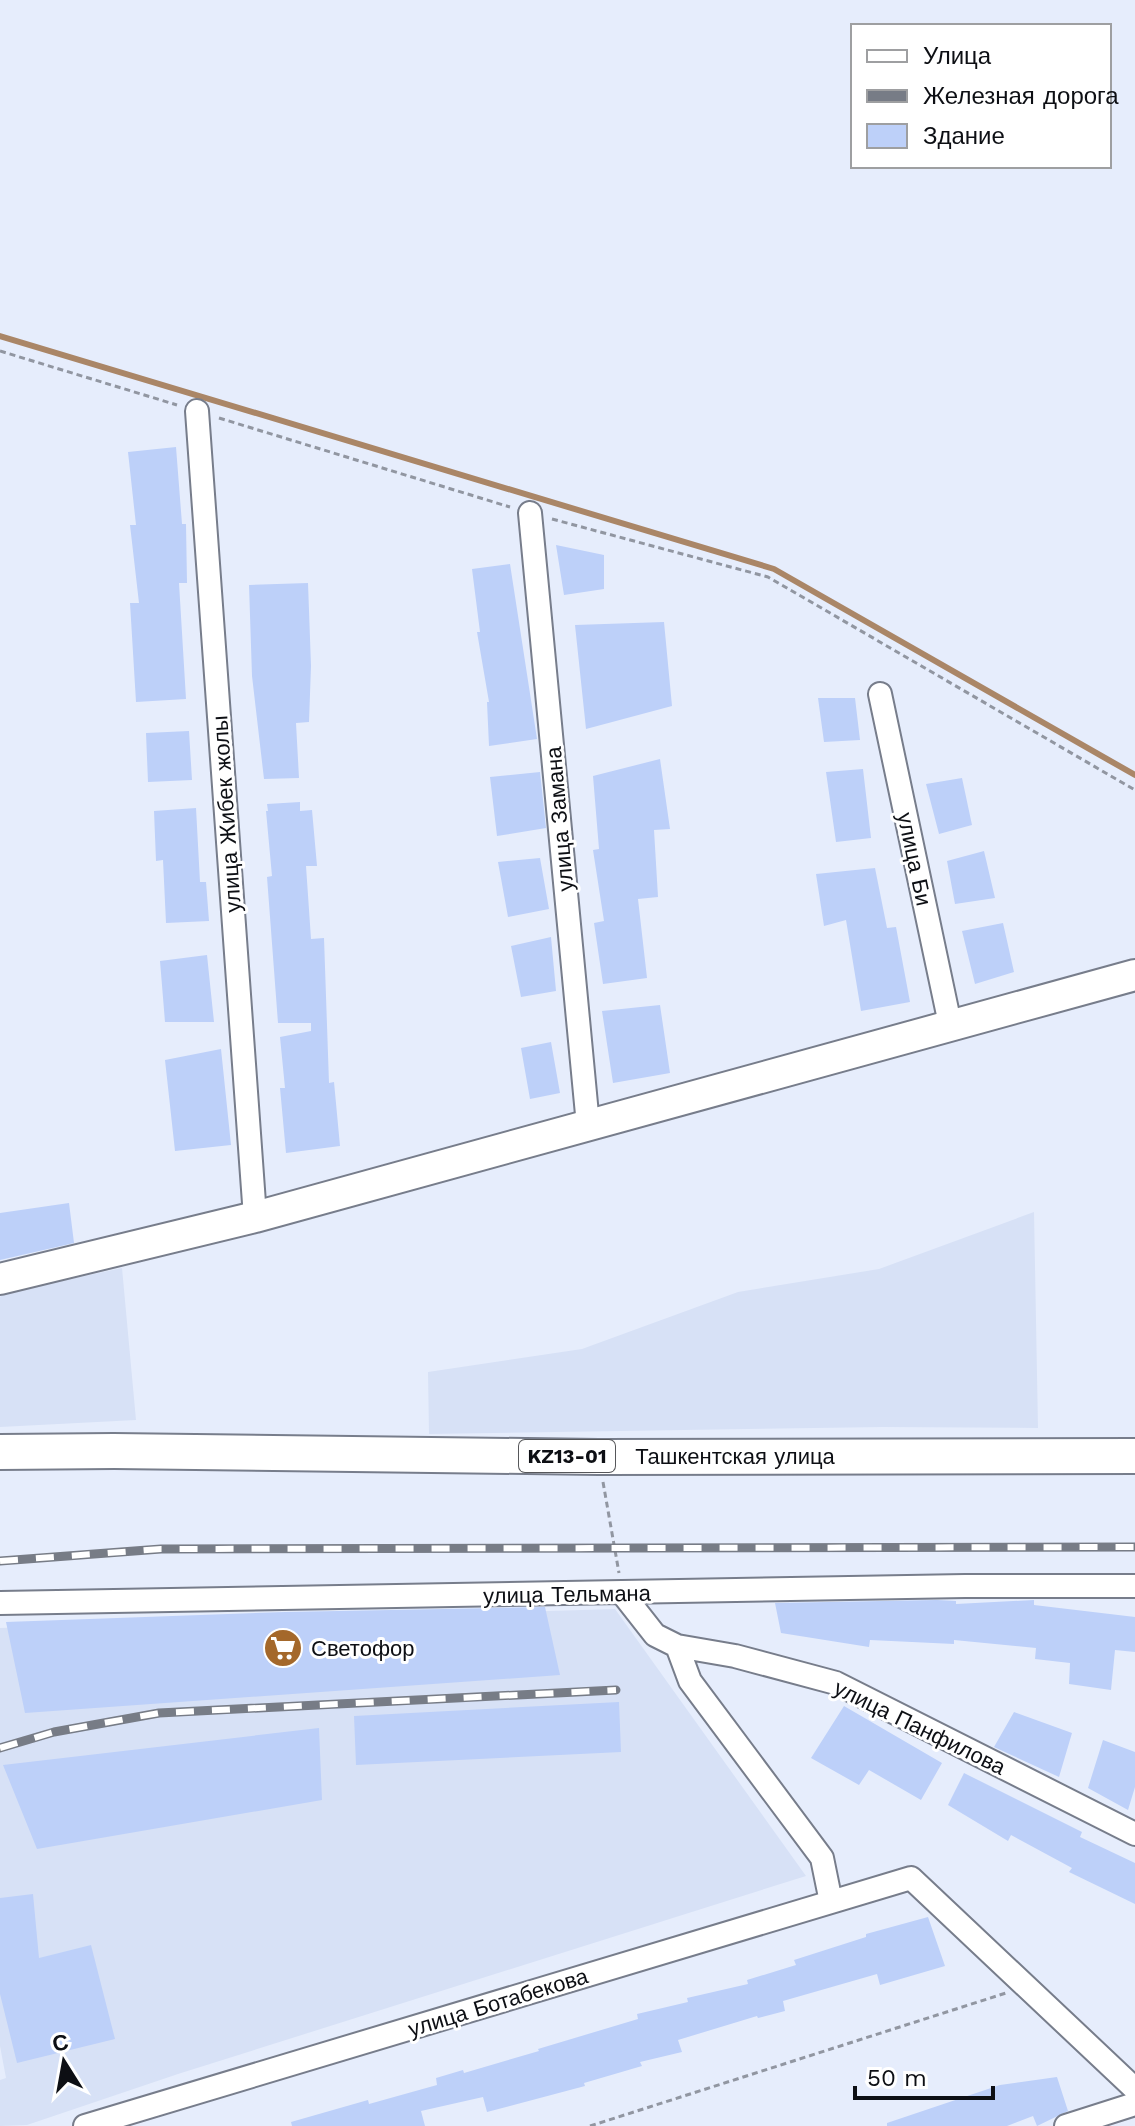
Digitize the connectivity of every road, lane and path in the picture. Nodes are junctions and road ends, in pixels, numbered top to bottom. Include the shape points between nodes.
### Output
1 (0, 351) edge
2 (197, 411) junction
3 (530, 513) junction
4 (880, 694) dead end
5 (1135, 790) edge
6 (1135, 975) edge
7 (950, 1024) junction
8 (588, 1125) junction
9 (255, 1217) junction
10 (0, 1279) edge
11 (0, 1452) edge
12 (1135, 1456) edge
13 (599, 1457) junction
14 (1135, 1586) edge
15 (622, 1593) junction
16 (0, 1603) edge
17 (677, 1646) junction
18 (1135, 1834) edge
19 (831, 1902) junction
20 (1027, 1986) junction
21 (1135, 2089) edge
22 (1135, 2104) edge
23 (85, 2126) edge
24 (590, 2126) edge
25 (1066, 2126) edge

1 - 2 path
2 - 3 path
2 - 9 street, улица Жибек жолы
3 - 5 path via 768,577
3 - 8 street, улица Замана
4 - 7 street, улица Би
6 - 7 main road
7 - 8 main road
8 - 9 main road
9 - 10 main road
11 - 13 main road, Ташкентская улица / KZ13-01
12 - 13 main road, Ташкентская улица / KZ13-01
13 - 15 path
14 - 15 street, улица Тельмана
15 - 16 street, улица Тельмана
15 - 17 street, улица Панфилова via 655,1635
17 - 18 street, улица Панфилова via 836,1683
17 - 19 street via 690,1681 822,1858
19 - 20 street, улица Ботабекова via 911,1878
19 - 23 street, улица Ботабекова
20 - 21 street
20 - 24 path
22 - 25 street

